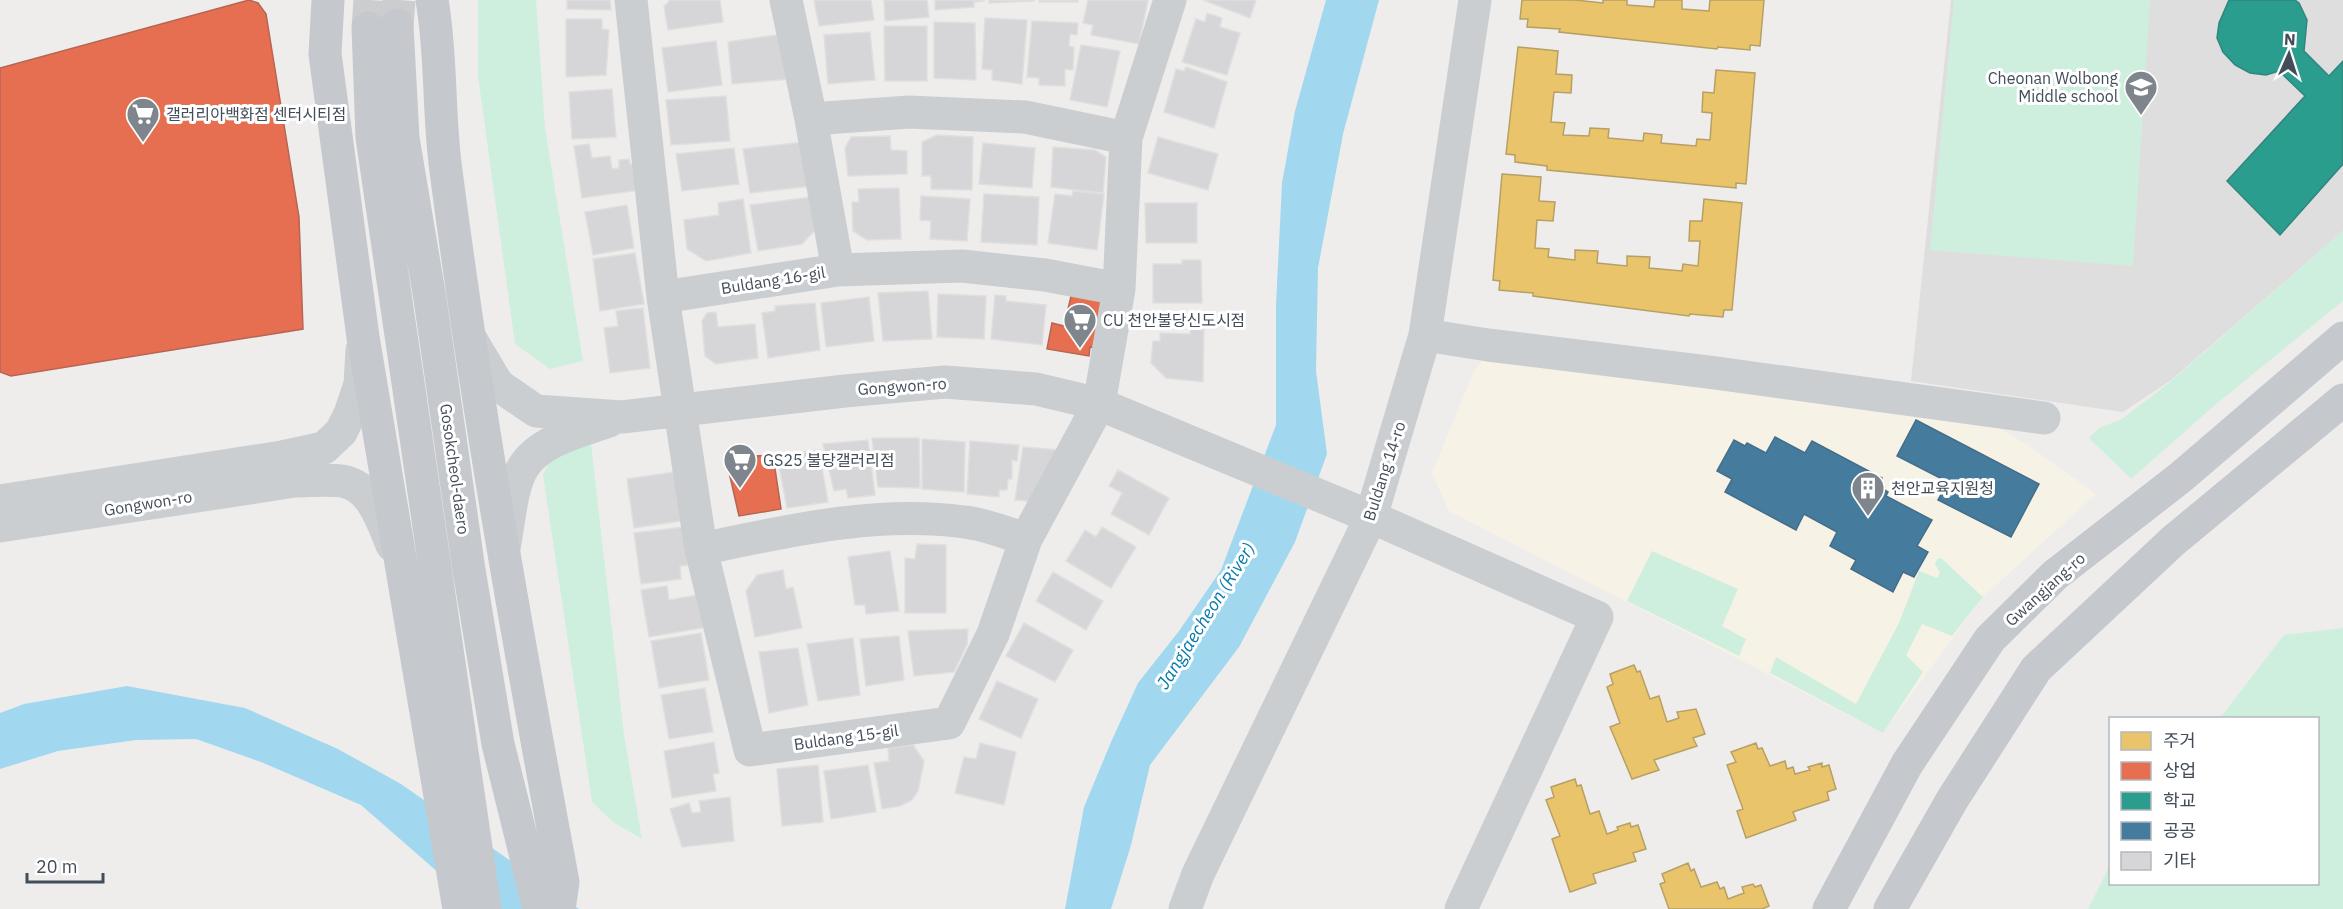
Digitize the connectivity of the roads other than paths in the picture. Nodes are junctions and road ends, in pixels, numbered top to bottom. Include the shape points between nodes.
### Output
1 (423, 0) tunnel mouth
2 (432, 0) edge
3 (441, 0) edge
4 (631, 0) edge
5 (786, 0) edge
6 (1170, 0) edge
7 (1475, 0) edge
8 (334, 3) edge
9 (438, 32) junction
10 (811, 119) junction
11 (1126, 138) junction
12 (838, 270) junction
13 (1119, 289) junction
14 (663, 297) junction
15 (1425, 335) junction
16 (363, 337) junction
17 (470, 338) junction
18 (2343, 338) edge
19 (2343, 400) edge
20 (1099, 404) junction
21 (681, 410) junction
22 (622, 417) junction
23 (2044, 418) dead end
24 (288, 469) junction
25 (0, 501) edge
26 (1371, 517) junction
27 (0, 525) edge
28 (1026, 539) junction
29 (701, 549) junction
30 (503, 555) junction
31 (400, 562) junction
32 (459, 909) edge
33 (485, 909) edge
34 (539, 909) edge
35 (559, 909) edge
36 (1185, 909) edge
37 (1461, 909) edge
38 (1829, 909) edge
39 (1890, 909) edge

1 - 9 main road
2 - 9 main road
3 - 9 main road
4 - 14 street
5 - 10 street, Buldang 16-gil
6 - 11 street
7 - 15 street, Buldang 14-ro
8 - 16 main road via 324,54
9 - 17 main road via 445,169
10 - 11 street via 909,112 1025,117
10 - 12 street, Buldang 16-gil
11 - 13 street
12 - 13 street via 962,266 1045,275
12 - 14 street, Buldang 16-gil
13 - 20 street
14 - 21 street
15 - 23 street
15 - 26 street, Buldang 14-ro
16 - 24 street via 360,384 341,432 324,448
16 - 31 main road
17 - 22 street via 498,385 536,411
17 - 30 main road
18 - 38 main road, Gwangjang-ro via 2181,477 2055,575 1990,639 1907,764
19 - 39 main road via 2174,541 2036,669 1952,800
20 - 21 street, Gongwon-ro via 1036,389 945,382
20 - 26 street, Gongwon-ro
20 - 28 street, Buldang 15-gil
21 - 22 street, Gongwon-ro
21 - 29 street, Buldang 15-gil
22 - 30 street via 550,442 524,465 516,484
24 - 25 street, Gongwon-ro
24 - 27 street, Gongwon-ro
24 - 31 street via 344,482 366,494
26 - 36 street, Buldang 14-ro via 1198,873
26 - 37 street via 1597,617
28 - 29 street via 966,522 907,518 843,523
28 - 29 street, Buldang 15-gil via 993,634 949,723 750,750
30 - 35 main road via 563,882
31 - 32 main road
33 - 34 main road, Gosokcheol-daero via 372,137 383,26 430,299 498,744

